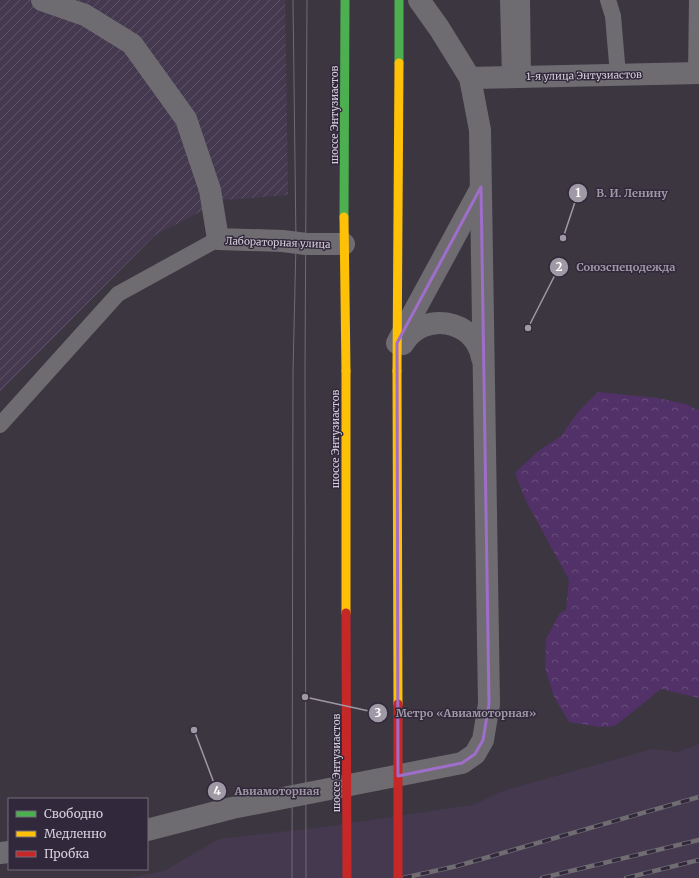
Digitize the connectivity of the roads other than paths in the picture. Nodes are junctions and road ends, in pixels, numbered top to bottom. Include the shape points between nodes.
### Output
1 (42, 0) edge
2 (345, 0) edge
3 (399, 0) edge
4 (419, 0) edge
5 (508, 0) edge
6 (522, 0) edge
7 (608, 0) edge
8 (697, 0) edge
9 (698, 73) edge
10 (618, 75) junction
11 (517, 76) junction
12 (470, 78) junction
13 (481, 188) junction
14 (218, 239) junction
15 (344, 244) junction
16 (397, 344) junction
17 (483, 366) junction
18 (397, 368) junction
19 (0, 425) edge
20 (148, 830) edge
21 (347, 878) edge
22 (398, 878) edge

1 - 14 street, Лабораторная улица via 85,15 132,44 186,119 210,190
2 - 15 main road, шоссе Энтузиастов
3 - 16 main road
4 - 12 street
5 - 11 lane
6 - 11 lane
7 - 10 lane via 613,16
8 - 9 lane
9 - 10 street, 1-я улица Энтузиастов
10 - 11 street, 1-я улица Энтузиастов
11 - 12 street, 1-я улица Энтузиастов
12 - 13 street via 480,130
13 - 16 street
13 - 17 street
14 - 15 street, Лабораторная улица
14 - 19 lane via 118,294
15 - 21 main road, шоссе Энтузиастов, bridge
16 - 18 main road
17 - 18 street via 480,351 473,338 461,328 448,323 432,323 418,328 407,338 399,351
17 - 20 street via 489,704 483,740 475,754 462,764 232,808
18 - 22 main road, bridge

